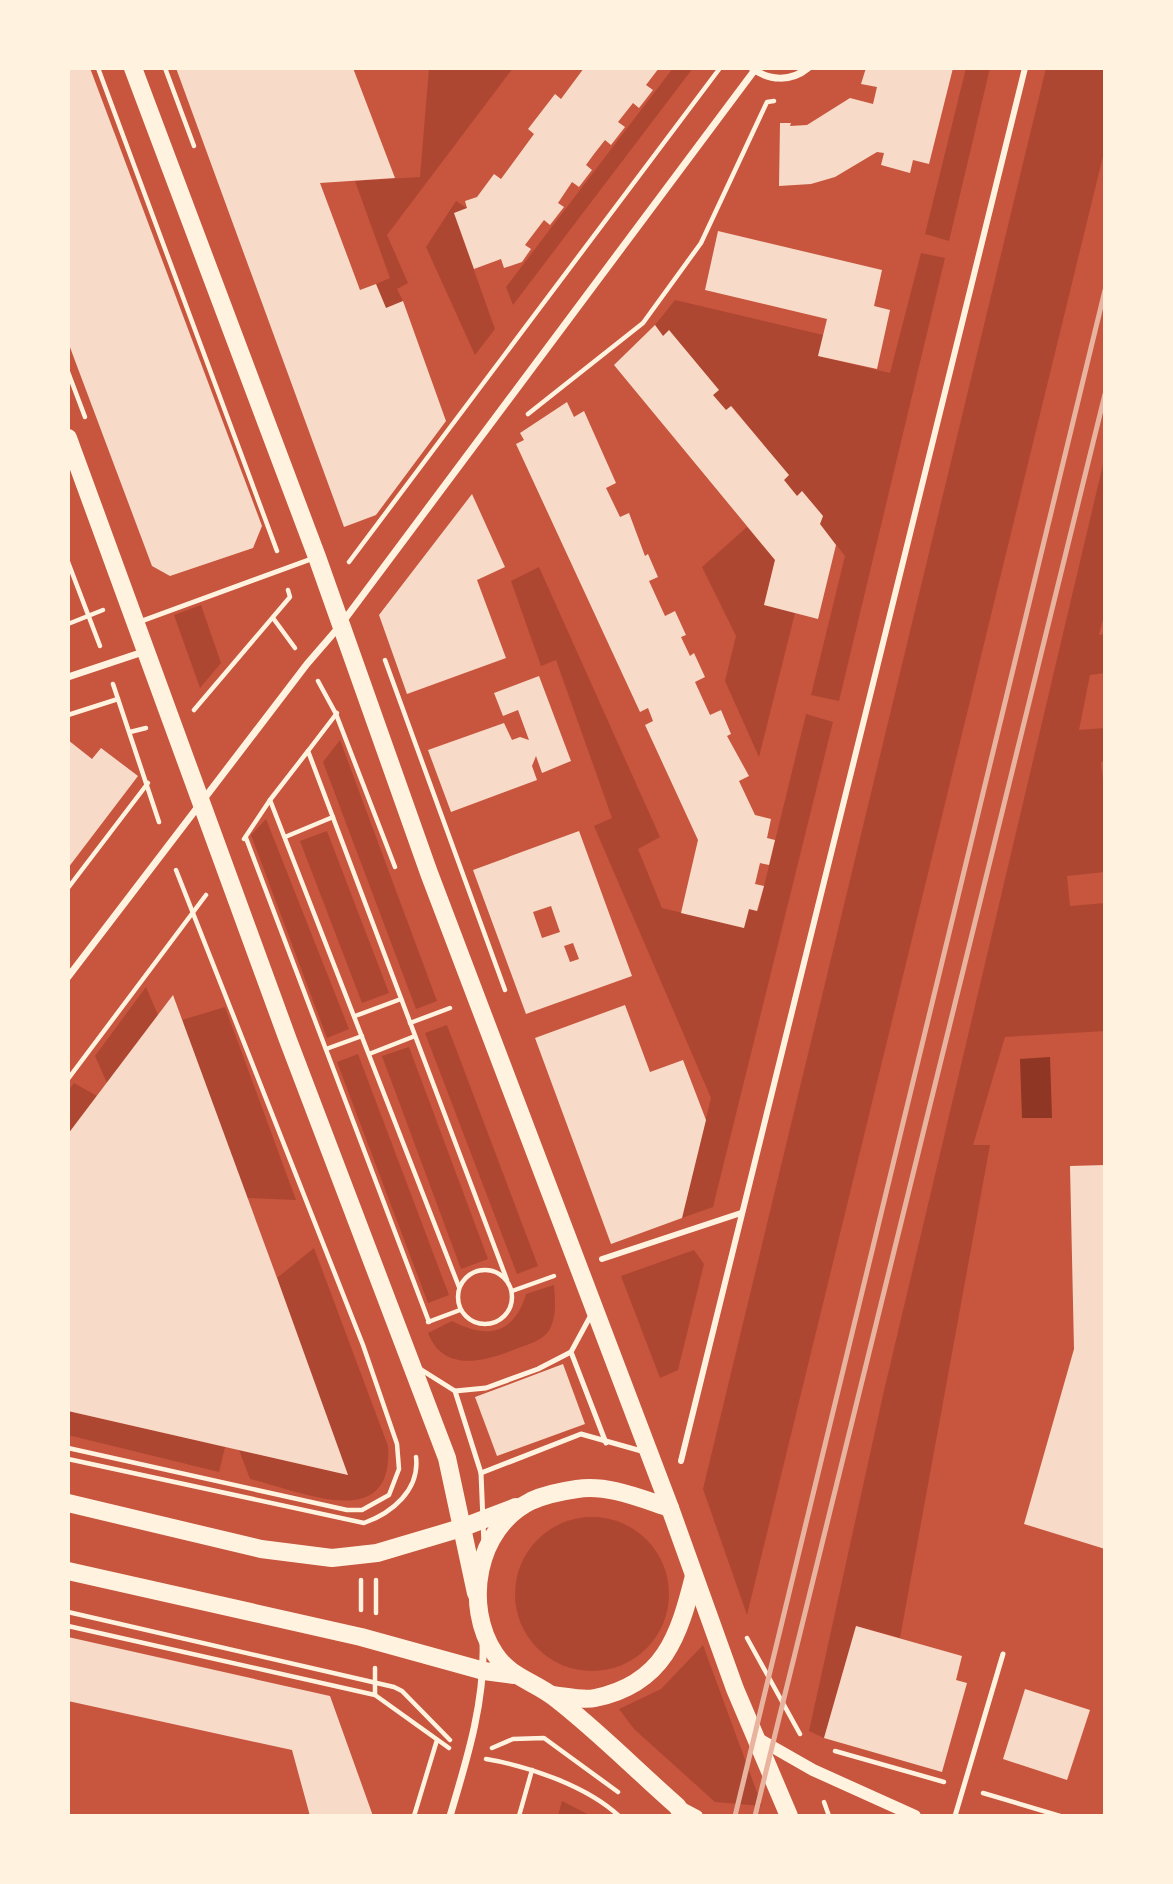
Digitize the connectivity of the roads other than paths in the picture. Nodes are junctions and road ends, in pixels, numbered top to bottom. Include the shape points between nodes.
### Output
1 (133, 68) edge
2 (808, 68) edge
3 (1025, 68) edge
4 (753, 69) edge
5 (68, 438) edge
6 (317, 557) junction
7 (136, 623) junction
8 (340, 627) junction
9 (146, 650) junction
10 (68, 677) edge
11 (201, 803) junction
12 (68, 977) edge
13 (741, 1213) junction
14 (602, 1259) dead end
15 (593, 1310) junction
16 (571, 1352) junction
17 (411, 1364) junction
18 (455, 1391) junction
19 (606, 1443) junction
20 (648, 1453) junction
21 (681, 1461) dead end
22 (481, 1473) junction
23 (531, 1501) junction
24 (68, 1503) edge
25 (670, 1508) junction
26 (482, 1519) junction
27 (461, 1528) junction
28 (484, 1553) junction
29 (68, 1571) edge
30 (694, 1575) junction
31 (476, 1593) junction
32 (482, 1630) junction
33 (1003, 1654) dead end
34 (484, 1671) junction
35 (514, 1675) junction
36 (552, 1695) junction
37 (757, 1738) junction
38 (681, 1811) edge
39 (450, 1816) edge
40 (697, 1816) edge
41 (789, 1816) edge
42 (915, 1816) edge
43 (955, 1816) edge

1 - 6 main road
2 - 4 street via 785,79 769,78
3 - 13 street
4 - 8 street
5 - 7 main road
6 - 7 lane
6 - 8 main road
7 - 9 main road
8 - 11 street
8 - 15 main road
9 - 10 street
9 - 11 main road
11 - 12 street
11 - 17 main road
13 - 14 street
13 - 21 street
15 - 16 lane
15 - 20 main road
16 - 18 lane via 485,1388
16 - 19 lane
17 - 18 lane
17 - 27 main road via 447,1458
18 - 22 lane
19 - 20 lane
19 - 22 lane via 581,1434
20 - 25 main road
22 - 26 lane
23 - 25 main road via 579,1488 621,1492
23 - 26 main road
23 - 28 main road via 506,1521
24 - 27 main road via 261,1549 332,1558 369,1555
25 - 30 main road
26 - 27 main road
26 - 28 lane
27 - 31 main road
28 - 31 main road
29 - 34 main road via 368,1639
30 - 36 main road via 683,1621 664,1659 633,1686 593,1699
30 - 37 main road
31 - 32 main road
32 - 34 street
32 - 35 main road
33 - 43 lane
34 - 35 main road
34 - 39 street via 467,1759
35 - 36 main road
36 - 38 main road
37 - 41 main road
37 - 42 street via 813,1770
38 - 40 street

